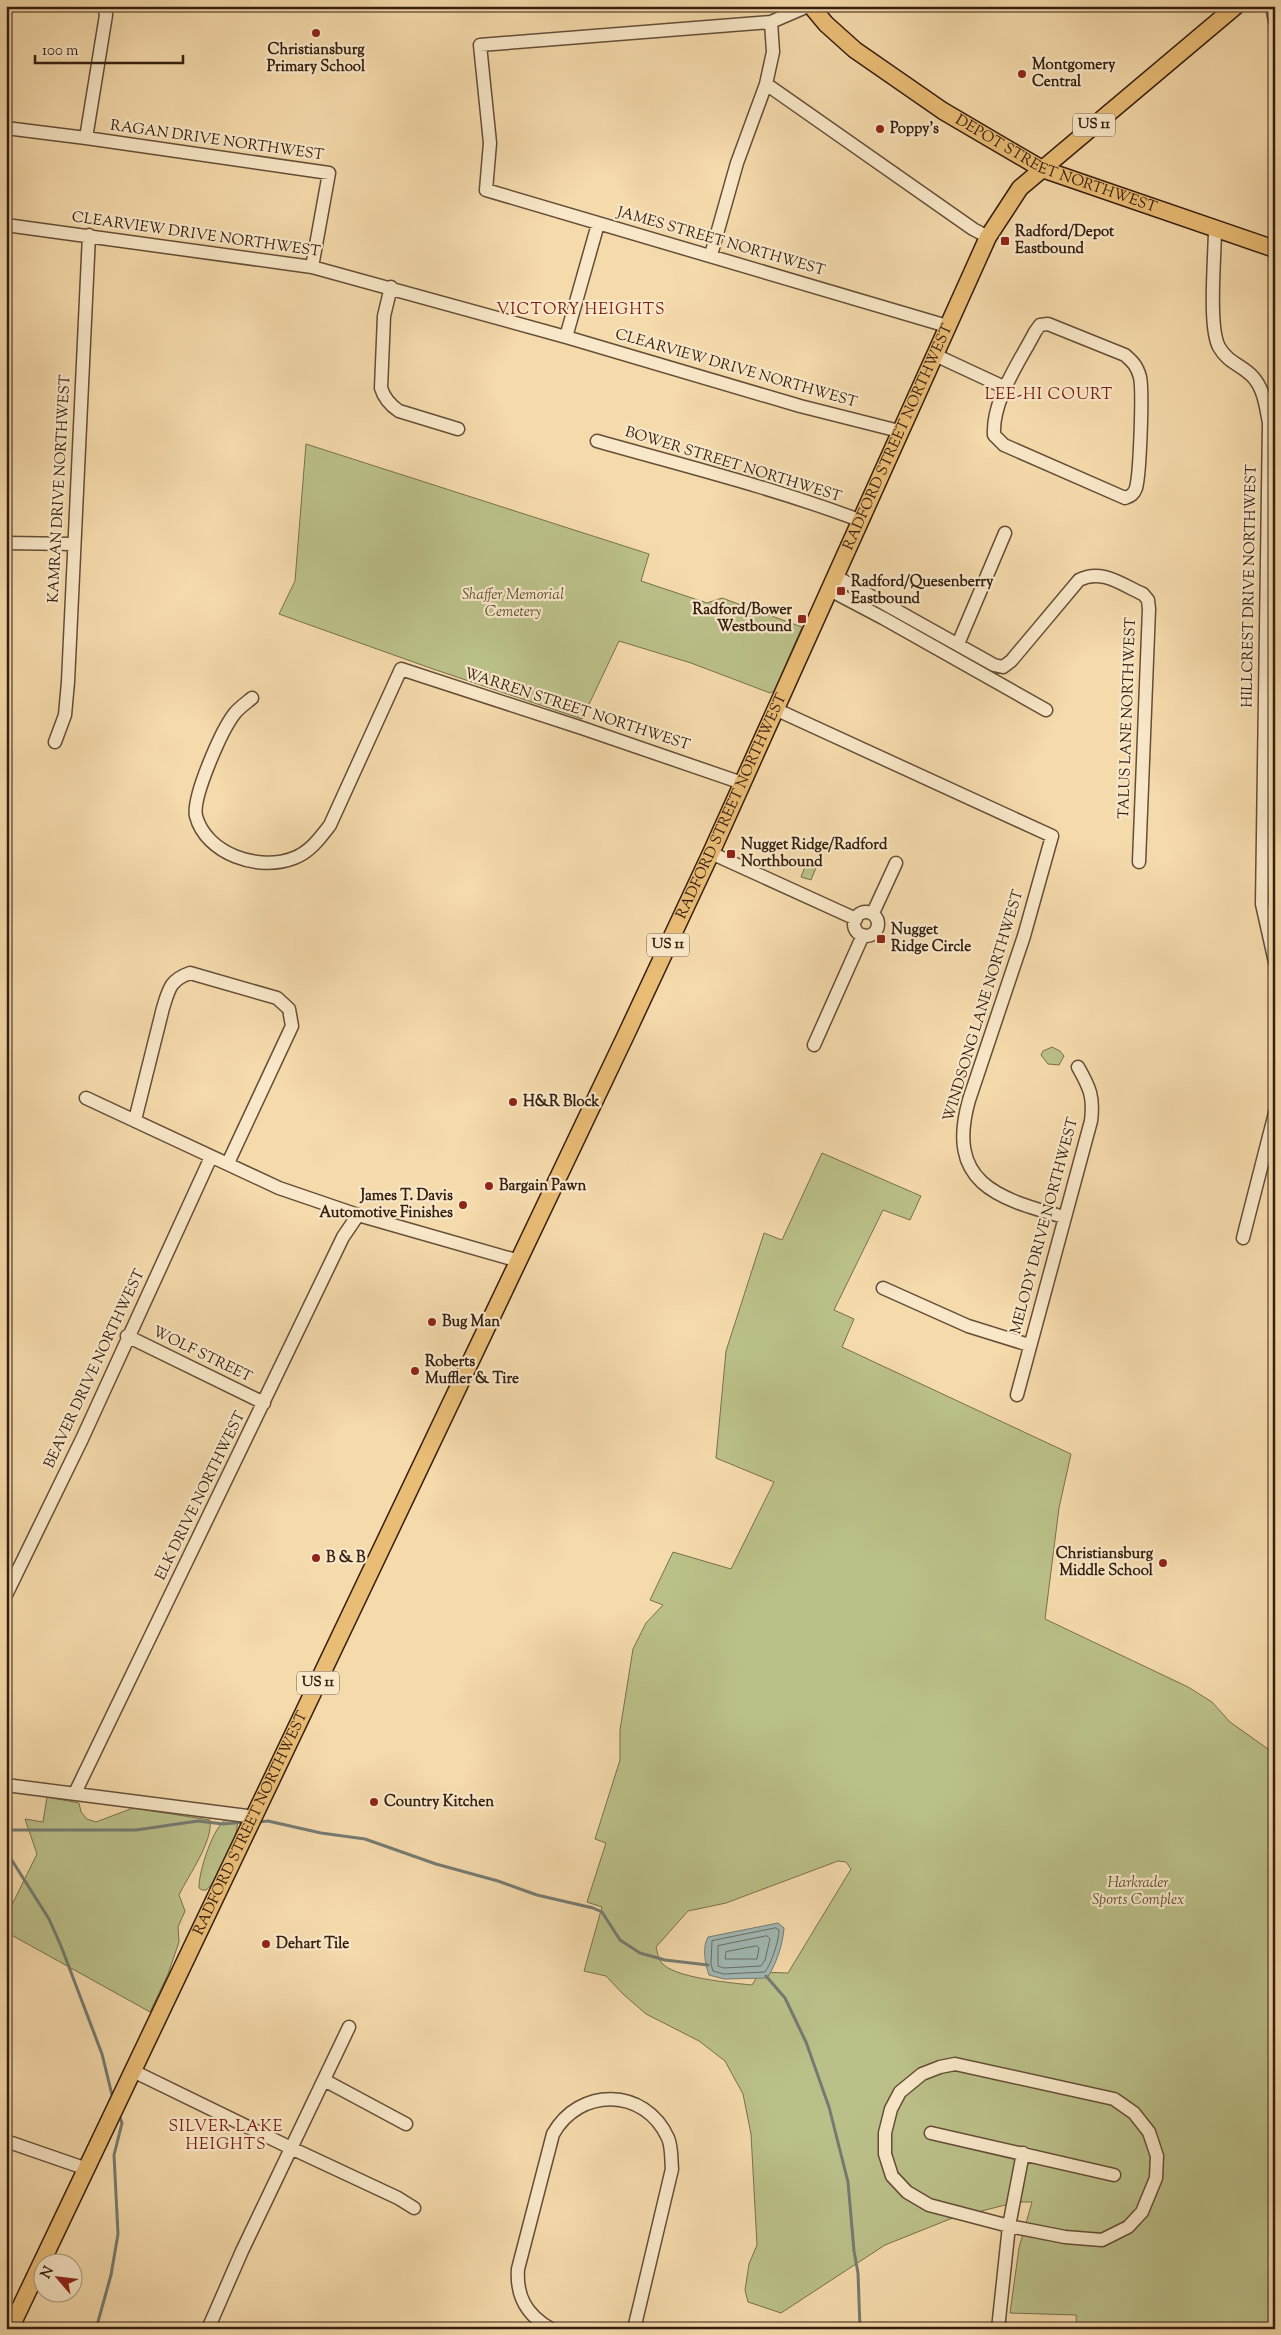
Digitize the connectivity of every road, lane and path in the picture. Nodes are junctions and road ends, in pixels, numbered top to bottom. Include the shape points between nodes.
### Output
1 (104, 6) edge
2 (809, 6) edge
3 (1236, 6) edge
4 (1272, 6) edge
5 (1275, 21) edge
6 (771, 22) junction
7 (766, 84) junction
8 (6, 128) edge
9 (86, 138) junction
10 (1042, 169) junction
11 (598, 224) junction
12 (6, 225) edge
13 (1215, 229) junction
14 (89, 235) junction
15 (988, 237) junction
16 (1275, 249) edge
17 (711, 255) junction
18 (312, 267) junction
19 (390, 287) junction
20 (947, 326) junction
21 (566, 337) junction
22 (934, 355) junction
23 (1006, 388) junction
24 (458, 429) dead end
25 (900, 431) junction
26 (597, 442) dead end
27 (859, 520) junction
28 (1005, 533) dead end
29 (6, 543) edge
30 (74, 544) junction
31 (832, 582) junction
32 (958, 644) junction
33 (1270, 649) edge
34 (252, 698) dead end
35 (775, 709) junction
36 (1046, 710) dead end
37 (55, 742) dead end
38 (742, 783) junction
39 (711, 853) junction
40 (1139, 862) dead end
41 (896, 863) dead end
42 (873, 914) junction
43 (856, 919) junction
44 (862, 935) junction
45 (1275, 962) edge
46 (814, 1045) dead end
47 (1078, 1067) dead end
48 (86, 1098) dead end
49 (1275, 1113) edge
50 (134, 1120) junction
51 (211, 1157) junction
52 (228, 1163) junction
53 (358, 1215) junction
54 (1064, 1217) junction
55 (1242, 1238) dead end
56 (519, 1261) junction
57 (884, 1288) dead end
58 (127, 1336) junction
59 (1029, 1345) junction
60 (1017, 1395) dead end
61 (264, 1403) junction
62 (6, 1595) edge
63 (6, 1785) edge
64 (75, 1793) junction
65 (255, 1816) junction
66 (349, 2026) dead end
67 (133, 2071) junction
68 (324, 2080) junction
69 (406, 2124) dead end
70 (930, 2133) dead end
71 (6, 2142) edge
72 (290, 2148) junction
73 (1022, 2153) junction
74 (87, 2169) junction
75 (1114, 2174) dead end
76 (414, 2208) dead end
77 (1009, 2226) junction
78 (10, 2329) edge
79 (208, 2329) edge
80 (551, 2329) edge
81 (634, 2329) edge
82 (998, 2329) edge

1 - 9 street via 106,16
2 - 6 street
2 - 10 main road, DEPOT STREET NORTHWEST via 843,40 943,111
3 - 10 main road, RADFORD STREET NORTHWEST / US 11
4 - 5 street
6 - 7 street via 773,52
6 - 11 street, JAMES STREET NORTHWEST via 480,45 490,142 486,190
7 - 15 street
7 - 17 street via 737,163
8 - 9 street, RAGAN DRIVE NORTHWEST
9 - 18 street, RAGAN DRIVE NORTHWEST via 328,173
10 - 13 main road, DEPOT STREET NORTHWEST
10 - 15 main road, RADFORD STREET NORTHWEST / US 11 via 1020,188
11 - 17 street, JAMES STREET NORTHWEST
11 - 21 street
12 - 14 street, CLEARVIEW DRIVE NORTHWEST
13 - 16 main road, DEPOT STREET NORTHWEST
13 - 33 street, HILLCREST DRIVE NORTHWEST via 1214,328 1218,346 1229,361 1253,376 1264,396 1269,423
14 - 18 street, CLEARVIEW DRIVE NORTHWEST
14 - 30 street, KAMRAN DRIVE NORTHWEST
15 - 20 main road, RADFORD STREET NORTHWEST / US 11
17 - 20 street, JAMES STREET NORTHWEST
18 - 19 street, CLEARVIEW DRIVE NORTHWEST
19 - 21 street, CLEARVIEW DRIVE NORTHWEST
19 - 24 street via 384,316 383,394 399,411
20 - 22 main road, RADFORD STREET NORTHWEST / US 11
21 - 25 street, CLEARVIEW DRIVE NORTHWEST via 800,406
22 - 23 street
22 - 25 main road, RADFORD STREET NORTHWEST / US 11
23 - 23 street via 993,422 994,435 1004,445 1125,498 1132,495 1136,490 1138,471 1141,380 1134,362 1048,324 1040,325
25 - 27 main road, RADFORD STREET NORTHWEST / US 11
26 - 27 street, BOWER STREET NORTHWEST via 740,481
27 - 31 main road, RADFORD STREET NORTHWEST / US 11
28 - 32 street
29 - 30 street
30 - 37 street, KAMRAN DRIVE NORTHWEST via 66,715
31 - 32 street, TALUS LANE NORTHWEST
31 - 35 main road, RADFORD STREET NORTHWEST / US 11
31 - 36 street via 883,618
32 - 40 street, TALUS LANE NORTHWEST via 1002,667 1011,661 1079,580 1089,575 1100,575 1143,594 1148,600
33 - 45 street, HILLCREST DRIVE NORTHWEST via 1262,904
34 - 38 street, WARREN STREET NORTHWEST via 234,714 215,753 202,781 196,814 213,844 251,860 273,863 294,858 310,849 330,825 401,669
35 - 38 main road, RADFORD STREET NORTHWEST / US 11
35 - 54 street, WINDSONG LANE NORTHWEST via 1052,836 1024,936 965,1115 962,1144 966,1162 975,1176 989,1188 1036,1209
38 - 39 main road, RADFORD STREET NORTHWEST / US 11
39 - 43 street
39 - 56 main road, RADFORD STREET NORTHWEST / US 11
41 - 42 street
42 - 43 street via 861,913
42 - 44 street via 879,923 876,931
43 - 44 street via 856,930
44 - 46 street
47 - 54 street, MELODY DRIVE NORTHWEST via 1093,1102 1091,1121
48 - 50 street
49 - 55 street
50 - 51 street
50 - 52 street via 168,990 176,978 190,973 278,998 289,1009 292,1026
51 - 52 street
51 - 58 street, BEAVER DRIVE NORTHWEST
52 - 53 street via 278,1188
53 - 56 street
53 - 61 street, ELK DRIVE NORTHWEST via 343,1237
54 - 59 street, MELODY DRIVE NORTHWEST
56 - 65 main road, RADFORD STREET NORTHWEST / US 11
57 - 59 street via 968,1326
58 - 61 street, WOLF STREET
58 - 62 street, BEAVER DRIVE NORTHWEST via 82,1439
59 - 60 street, MELODY DRIVE NORTHWEST
61 - 64 street, ELK DRIVE NORTHWEST
63 - 64 street
64 - 65 street
65 - 67 main road, RADFORD STREET NORTHWEST / US 11
66 - 68 street
67 - 72 street
67 - 74 main road, RADFORD STREET NORTHWEST / US 11
68 - 69 street
68 - 72 street
70 - 73 street
71 - 74 street
72 - 76 street
72 - 79 street
73 - 75 street
73 - 77 street
74 - 78 main road, RADFORD STREET NORTHWEST / US 11
77 - 77 street via 929,2205 907,2192 892,2176 885,2154 891,2109 900,2092 922,2074 955,2064 1114,2099 1134,2113 1149,2132 1157,2156 1156,2178 1142,2212 1128,2227 1102,2240 1065,2237
77 - 82 street
80 - 81 street via 528,2312 517,2283 518,2269 553,2134 571,2111 587,2102 606,2099 633,2104 654,2119 669,2140 671,2152 672,2169

